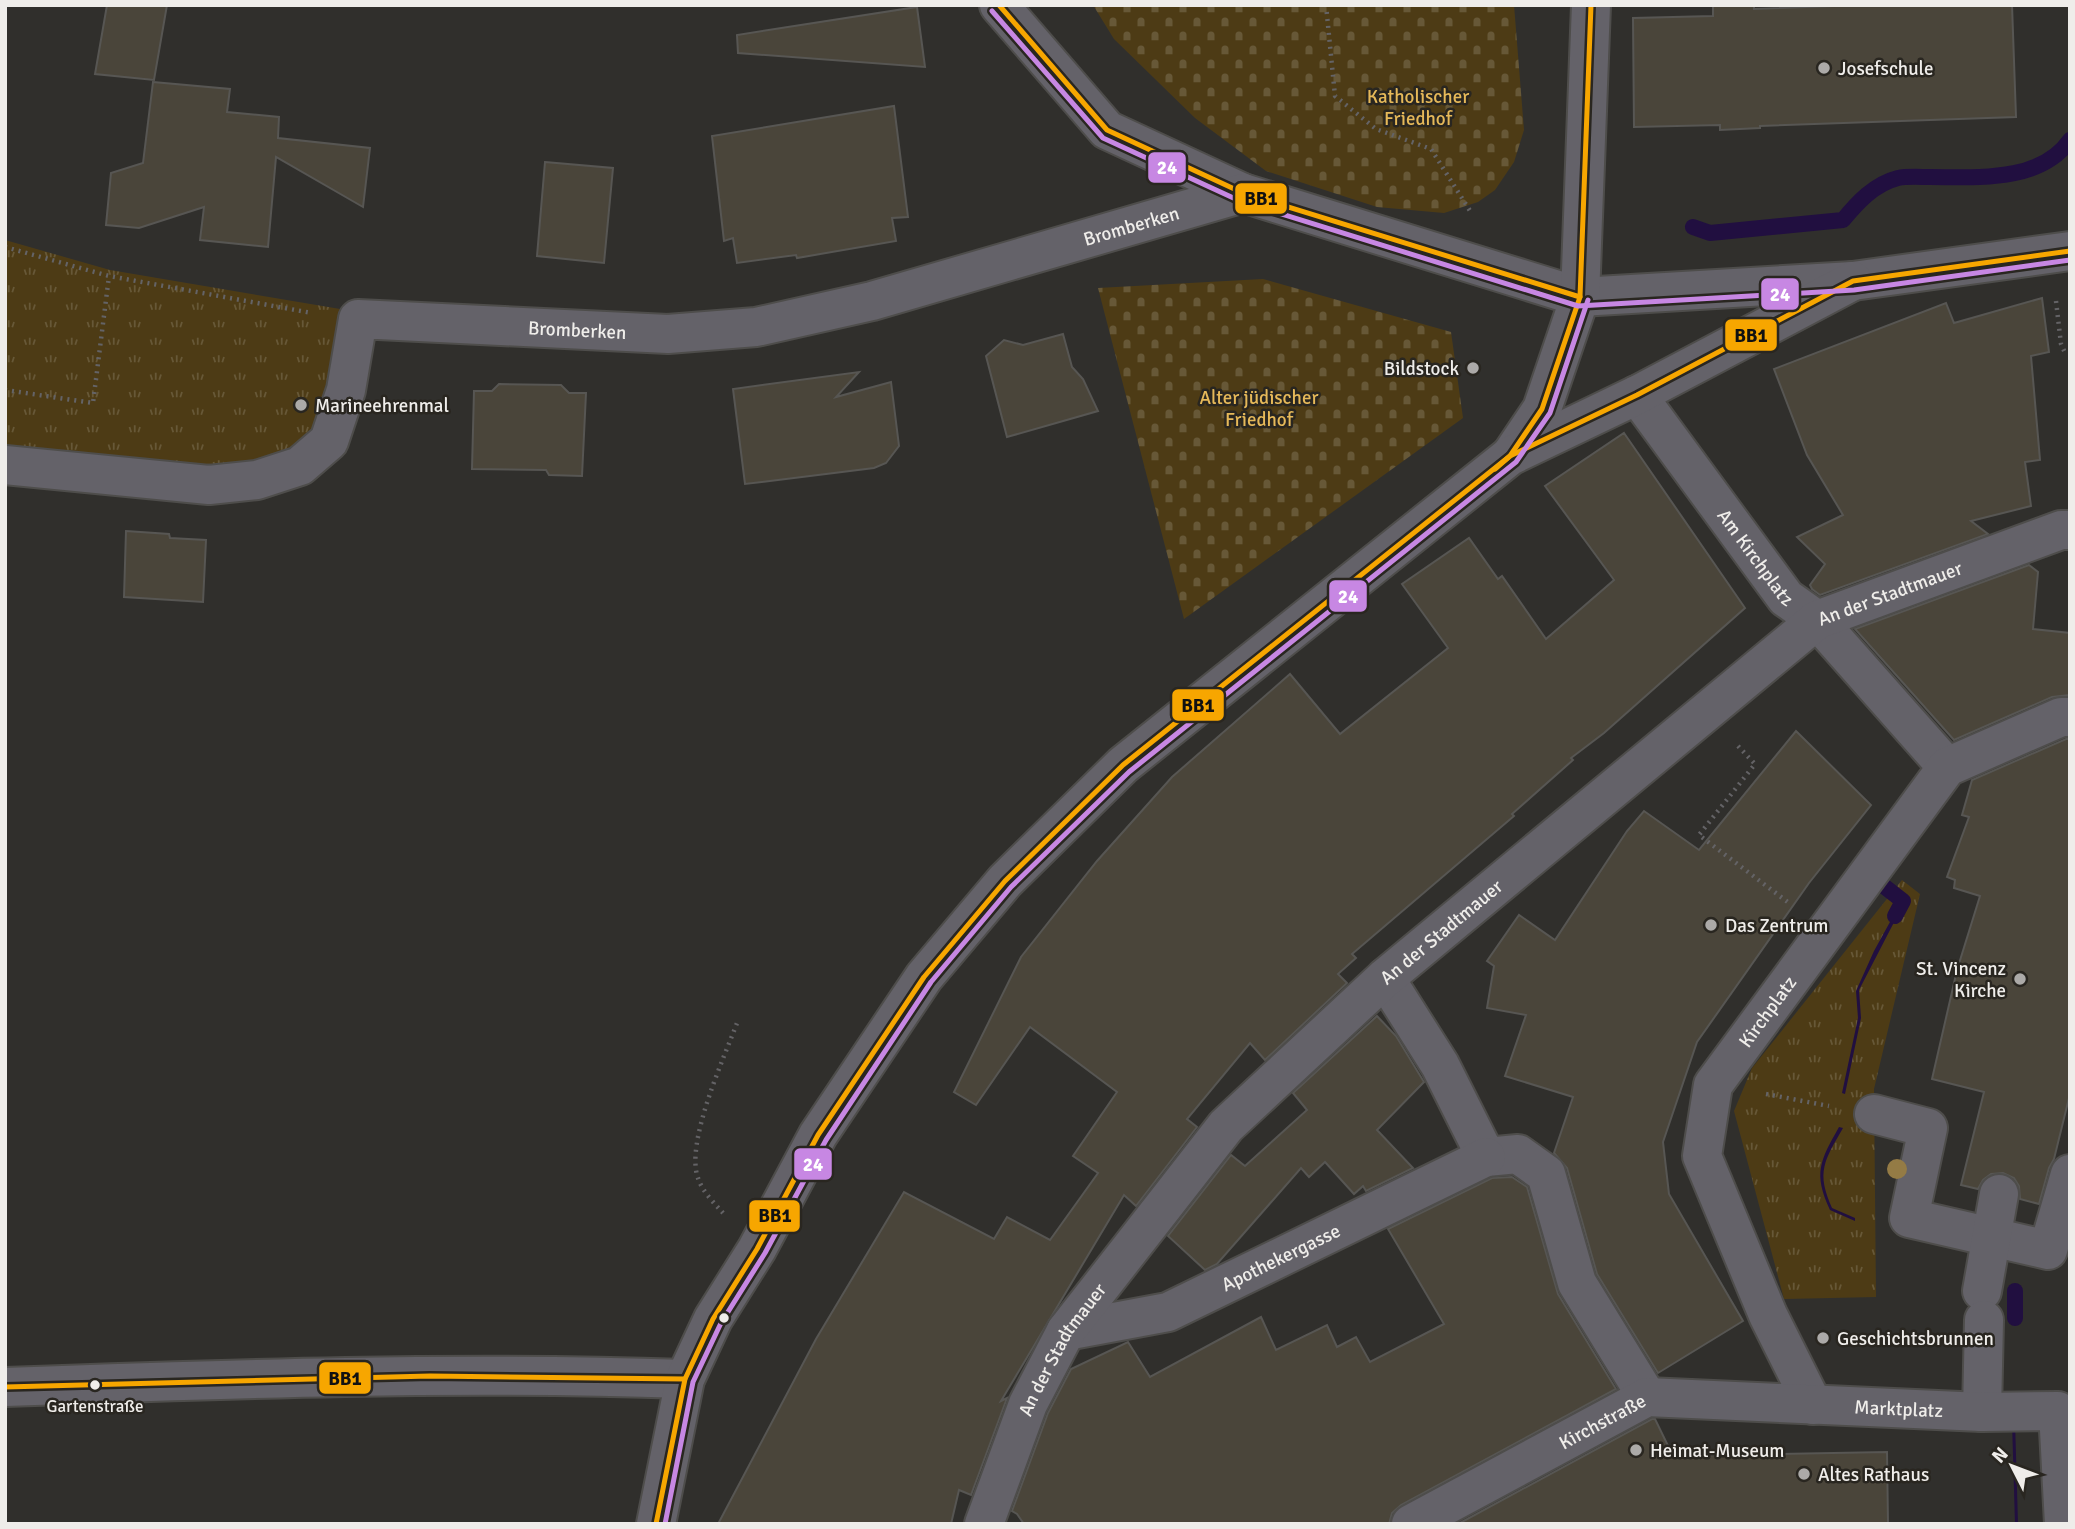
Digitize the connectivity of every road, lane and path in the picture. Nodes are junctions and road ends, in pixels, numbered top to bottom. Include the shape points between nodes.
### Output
1 (999, 5) edge
2 (1326, 5) edge
3 (1591, 5) edge
4 (1243, 193) junction
5 (5, 247) edge
6 (2060, 253) edge
7 (1490, 271) junction
8 (109, 276) junction
9 (1853, 281) junction
10 (1580, 297) junction
11 (358, 319) junction
12 (2070, 347) edge
13 (5, 390) edge
14 (1637, 395) junction
15 (1510, 456) junction
16 (5, 465) edge
17 (2070, 530) edge
18 (1817, 620) junction
19 (1706, 712) junction
20 (2070, 717) edge
21 (1947, 767) junction
22 (1826, 932) junction
23 (1385, 978) junction
24 (737, 1023) dead end
25 (1713, 1085) junction
26 (1874, 1114) joint
27 (1486, 1157) junction
28 (2070, 1174) edge
29 (1999, 1194) dead end
30 (1990, 1237) junction
31 (757, 1249) junction
32 (1066, 1331) junction
33 (685, 1379) junction
34 (5, 1387) edge
35 (1647, 1397) junction
36 (1813, 1405) junction
37 (1982, 1412) junction
38 (656, 1524) edge
39 (984, 1524) edge
40 (1411, 1524) edge
41 (2064, 1524) edge

1 - 4 street via 1107,130
2 - 7 path via 1335,96 1376,129 1431,149 1470,208
3 - 10 street
4 - 7 street
4 - 11 street, Bromberken via 872,301 756,327 668,334
5 - 8 path
6 - 9 street
6 - 12 path via 2061,344 2066,355
7 - 10 street
8 - 11 path
8 - 13 path via 93,403
9 - 10 street
9 - 14 street
10 - 15 street via 1542,409
11 - 16 street via 346,390 329,441 300,466 257,480 209,485
14 - 15 street
14 - 18 street, Am Kirchplatz via 1786,598
15 - 31 street via 1123,765 1006,881 924,977 818,1135
17 - 18 street, An der Stadtmauer
18 - 19 street, An der Stadtmauer
18 - 21 street, Am Kirchplatz
19 - 22 path via 1755,764 1699,835
19 - 23 street, An der Stadtmauer
20 - 21 street
21 - 22 street, Kirchplatz
22 - 25 street, Kirchplatz
23 - 27 street via 1440,1065
23 - 32 street, An der Stadtmauer via 1226,1126
24 - 31 path via 701,1123 697,1177 710,1199
25 - 26 path
25 - 36 street, Kirchplatz via 1702,1156 1768,1315
26 - 30 street via 1928,1128 1909,1218
27 - 32 street, Apothekergasse via 1168,1312
27 - 35 street, Apothekergasse via 1518,1154 1546,1174 1577,1283
28 - 30 street via 2048,1250
29 - 30 street
30 - 37 street via 1983,1305
31 - 33 street via 713,1319
32 - 39 street, An der Stadtmauer via 1028,1404
33 - 34 street via 581,1375
33 - 38 street
35 - 36 street, Kirchstraße
35 - 40 street, Kirchstraße
36 - 37 street, Marktplatz
37 - 41 street, Marktplatz via 2058,1411

